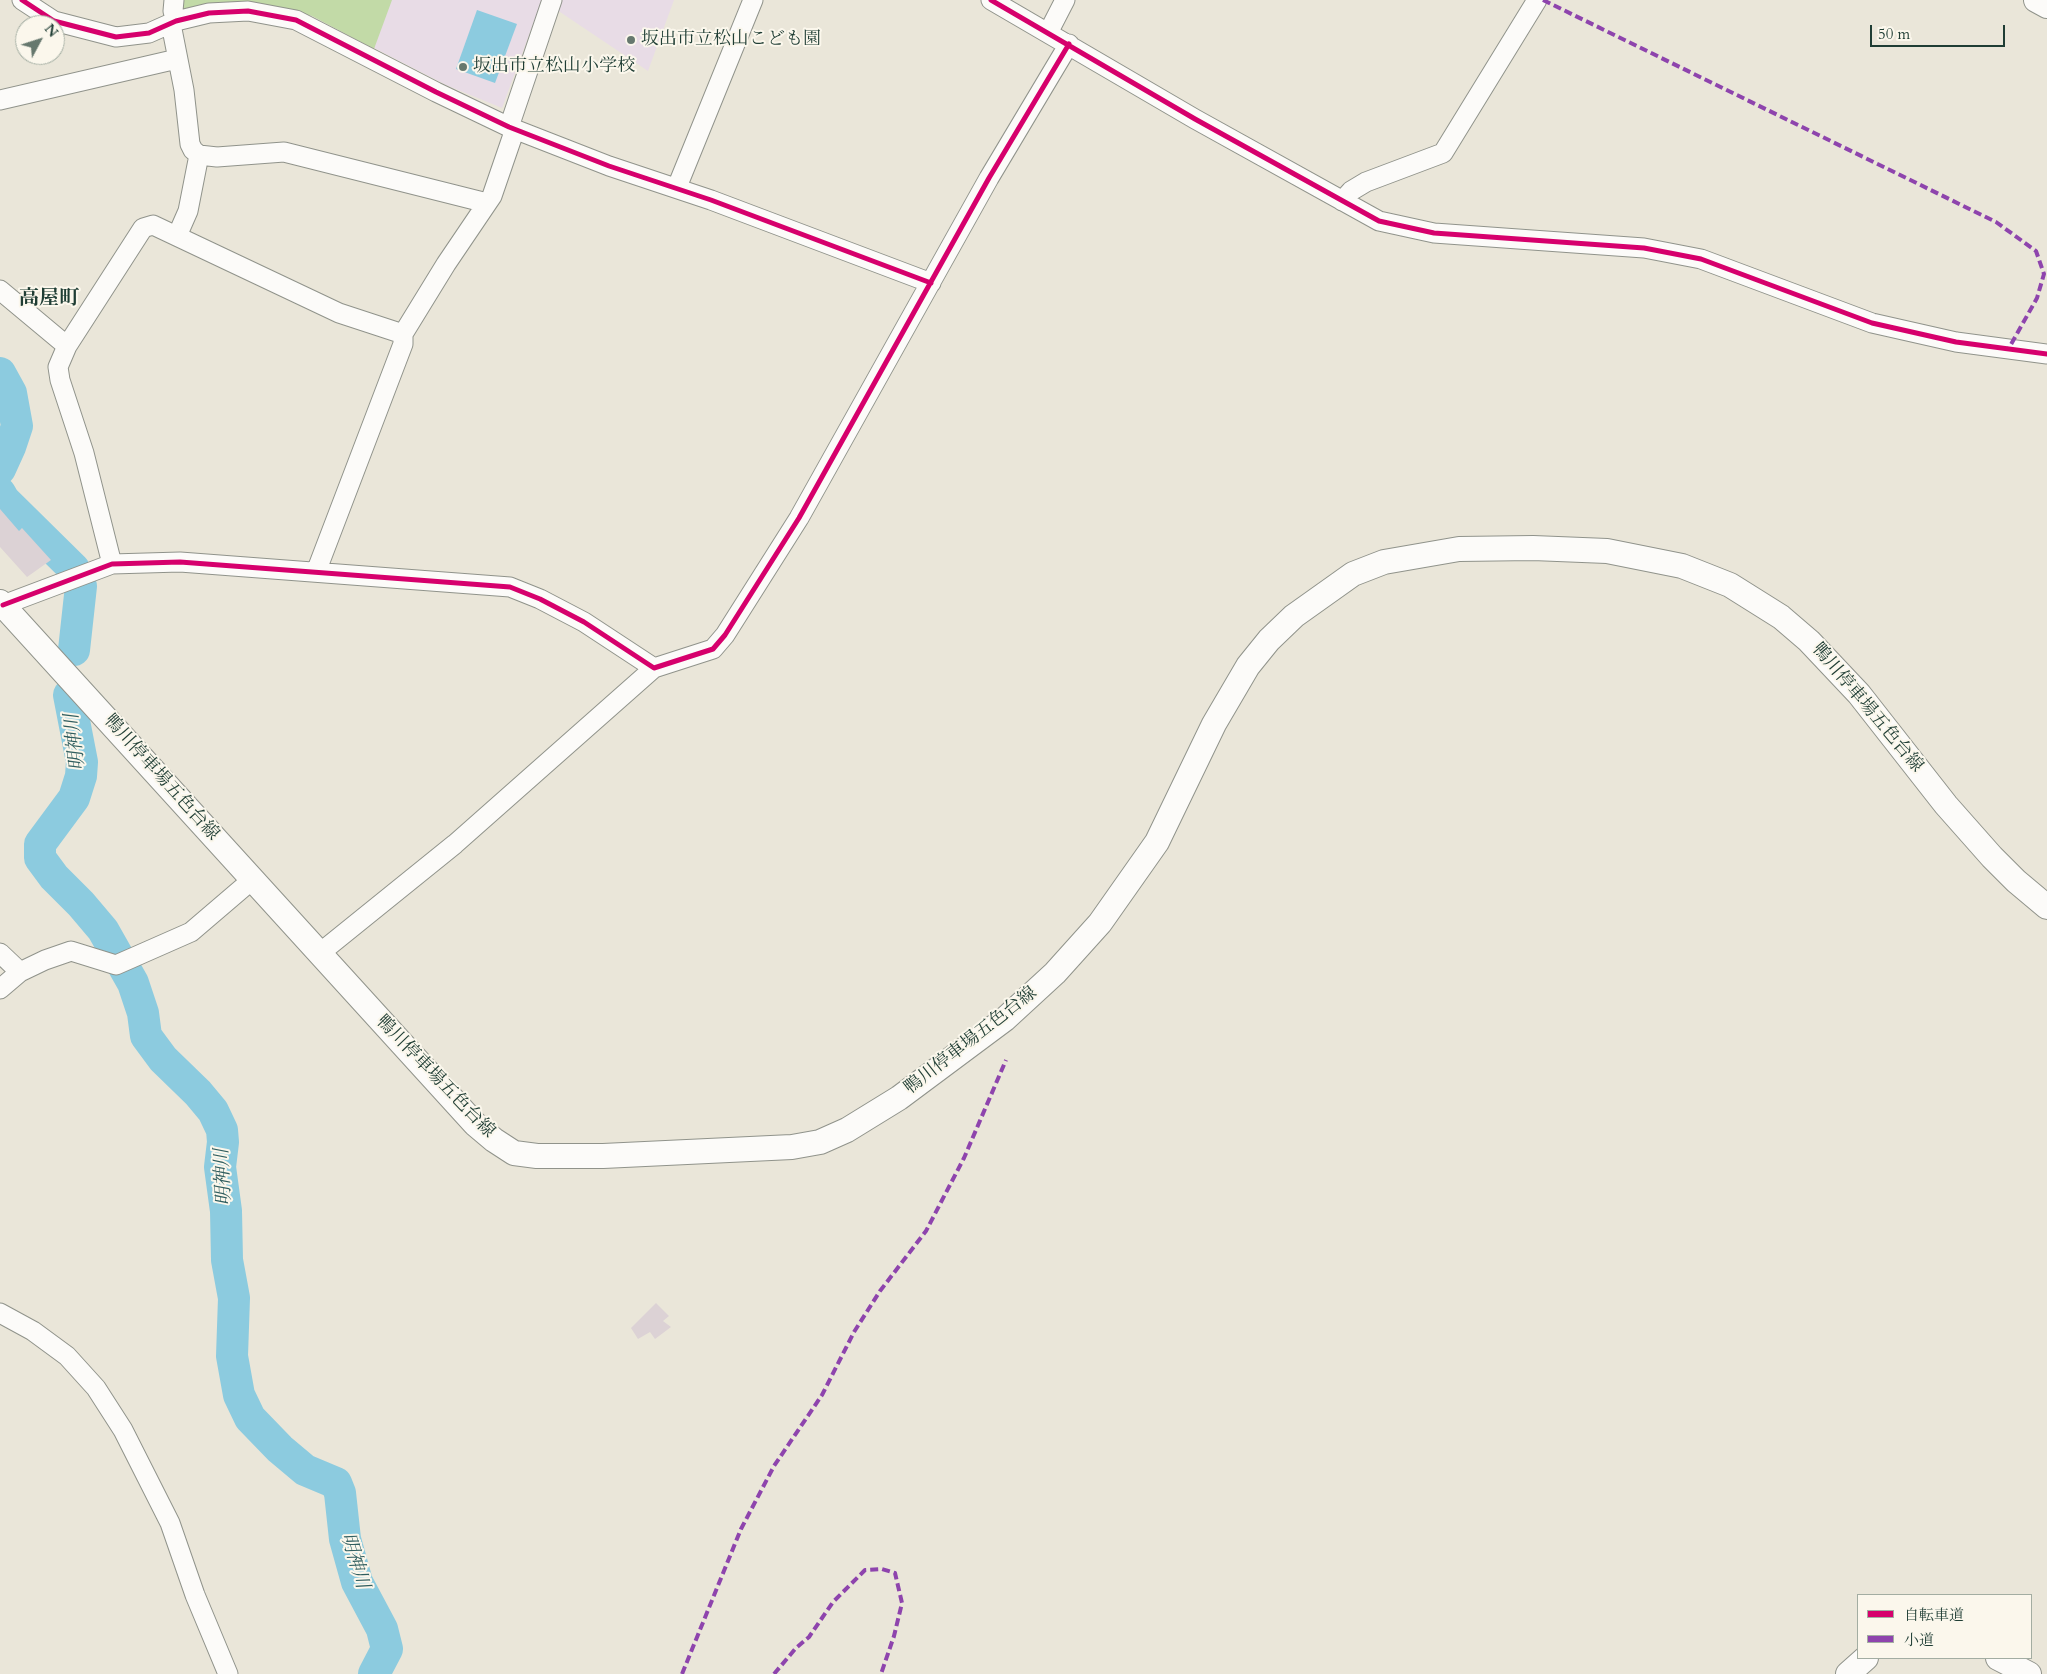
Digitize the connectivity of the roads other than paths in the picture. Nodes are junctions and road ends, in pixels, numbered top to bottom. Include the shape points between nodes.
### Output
1 (22, 0) edge
2 (174, 0) edge
3 (552, 0) edge
4 (753, 0) edge
5 (991, 0) edge
6 (1065, 0) edge
7 (1537, 0) edge
8 (2036, 0) edge
9 (2047, 6) edge
10 (174, 22) junction
11 (1048, 33) junction
12 (1069, 44) junction
13 (178, 59) junction
14 (0, 100) edge
15 (512, 128) junction
16 (200, 155) junction
17 (677, 187) junction
18 (1342, 201) junction
19 (487, 203) junction
20 (177, 236) junction
21 (931, 283) junction
22 (0, 290) edge
23 (403, 334) junction
24 (67, 346) junction
25 (2047, 354) edge
26 (112, 564) junction
27 (316, 572) junction
28 (1, 603) edge
29 (654, 668) junction
30 (252, 879) junction
31 (2047, 907) edge
32 (0, 953) edge
33 (320, 953) junction
34 (20, 972) junction
35 (0, 989) edge
36 (0, 1313) edge
37 (1865, 1659) edge
38 (2000, 1659) edge
39 (228, 1674) edge
40 (1848, 1674) edge
41 (2029, 1674) edge

1 - 10 street via 54,21 116,37 148,34
2 - 10 street
3 - 15 street
4 - 17 street
5 - 11 street
6 - 11 street
7 - 18 street via 1443,153 1366,182
8 - 9 main road
10 - 13 street
10 - 15 street via 209,13 248,12 296,20
11 - 12 street
12 - 18 street
12 - 21 street
13 - 14 street
13 - 16 street via 190,144
15 - 17 street via 610,166
15 - 19 street via 492,196
16 - 19 street via 217,157 284,152
16 - 20 street via 188,211
17 - 21 street
18 - 25 street via 1379,221 1434,233 1644,248 1701,259 1872,323 1956,342
19 - 23 street
20 - 23 street via 339,313
20 - 24 street via 153,225 143,228
21 - 29 street via 799,518 725,635 713,649
22 - 24 street
23 - 27 street via 403,344
24 - 26 street via 58,367 60,380 84,452
26 - 27 street via 180,562
26 - 28 street
27 - 29 street via 510,587 584,622
28 - 30 main road, 鴨川停車場五色台線
29 - 33 street via 456,844
30 - 33 main road, 鴨川停車場五色台線
30 - 34 street via 191,932 124,962 71,951
31 - 33 main road, 鴨川停車場五色台線 via 1992,857 1946,805 1859,694 1809,641 1781,617 1730,585 1682,566 1607,551 1459,549 1384,562 1353,574 1294,616 1248,666 1214,724 1157,842 1139,870 1100,923 1055,973 1005,1019 899,1098 847,1130 820,1142 764,1149 603,1156 514,1153 475,1124
32 - 34 street
34 - 35 street
36 - 39 street via 33,1331 67,1356 96,1388 123,1430 170,1523
37 - 40 main road
38 - 41 main road

